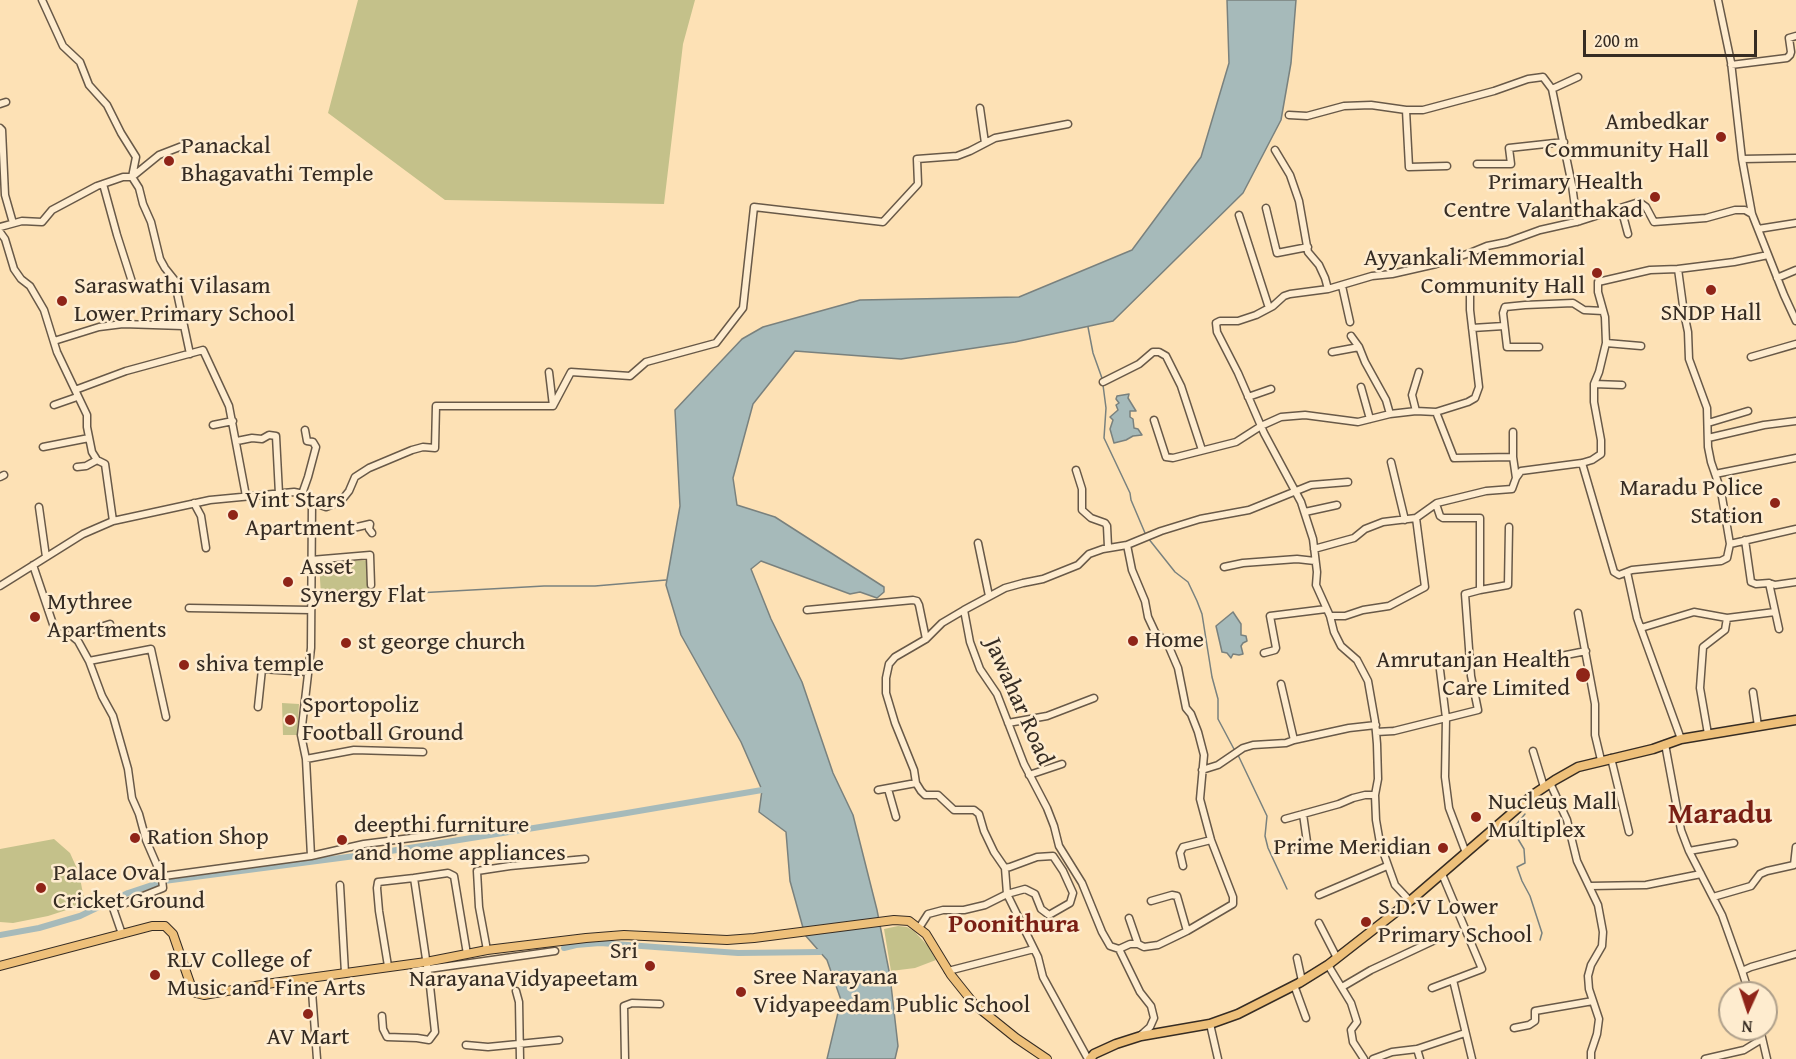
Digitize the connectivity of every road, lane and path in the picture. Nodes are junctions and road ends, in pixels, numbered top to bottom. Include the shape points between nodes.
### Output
1 (42, 0) edge
2 (1718, 0) edge
3 (1796, 36) edge
4 (1731, 65) junction
5 (1578, 77) dead end
6 (1552, 89) junction
7 (980, 108) dead end
8 (1406, 110) junction
9 (1289, 115) dead end
10 (1068, 124) dead end
11 (0, 128) edge
12 (985, 142) junction
13 (1564, 142) junction
14 (190, 143) dead end
15 (1275, 150) dead end
16 (1796, 158) edge
17 (1742, 159) junction
18 (1477, 164) dead end
19 (1447, 166) dead end
20 (132, 177) junction
21 (103, 184) junction
22 (1266, 208) dead end
23 (1621, 208) junction
24 (1752, 214) junction
25 (1239, 215) dead end
26 (1577, 222) junction
27 (1796, 223) edge
28 (13, 224) junction
29 (0, 230) edge
30 (1758, 230) junction
31 (1628, 234) dead end
32 (1308, 247) junction
33 (1768, 255) junction
34 (1678, 269) junction
35 (1796, 270) edge
36 (1777, 278) junction
37 (133, 285) dead end
38 (1342, 286) junction
39 (1328, 289) junction
40 (1470, 296) dead end
41 (1269, 308) junction
42 (1603, 311) junction
43 (1796, 321) edge
44 (1350, 322) dead end
45 (183, 326) junction
46 (1504, 326) junction
47 (1472, 328) junction
48 (1351, 336) dead end
49 (54, 341) junction
50 (1606, 343) junction
51 (1796, 344) edge
52 (1641, 346) dead end
53 (1359, 347) junction
54 (1539, 347) dead end
55 (1332, 352) dead end
56 (190, 354) junction
57 (1750, 357) dead end
58 (549, 372) dead end
59 (1419, 372) dead end
60 (1103, 382) dead end
61 (1594, 384) junction
62 (1622, 385) dead end
63 (1361, 387) dead end
64 (1271, 389) dead end
65 (76, 393) junction
66 (1248, 397) junction
67 (54, 405) dead end
68 (553, 406) junction
69 (1416, 411) junction
70 (1748, 411) dead end
71 (1436, 412) junction
72 (1390, 414) junction
73 (1370, 419) junction
74 (1154, 420) dead end
75 (233, 421) junction
76 (1796, 421) edge
77 (1708, 423) junction
78 (213, 425) dead end
79 (1260, 426) junction
80 (305, 430) dead end
81 (1513, 432) dead end
82 (89, 438) junction
83 (1708, 438) junction
84 (237, 441) junction
85 (43, 447) dead end
86 (1202, 450) junction
87 (1514, 457) junction
88 (1796, 458) edge
89 (96, 460) junction
90 (1391, 462) dead end
91 (1582, 463) junction
92 (77, 467) dead end
93 (1076, 470) dead end
94 (1715, 474) junction
95 (1516, 478) junction
96 (1348, 482) dead end
97 (1296, 490) junction
98 (279, 494) junction
99 (302, 494) junction
100 (246, 496) junction
101 (312, 502) junction
102 (194, 503) junction
103 (1436, 504) junction
104 (1337, 505) dead end
105 (39, 507) dead end
106 (1305, 512) junction
107 (1416, 518) junction
108 (1405, 520) junction
109 (113, 521) junction
110 (1509, 527) dead end
111 (1796, 529) edge
112 (311, 532) junction
113 (372, 533) dead end
114 (1746, 540) junction
115 (978, 543) dead end
116 (1730, 543) junction
117 (1127, 545) junction
118 (206, 548) dead end
119 (1108, 548) junction
120 (1314, 549) junction
121 (46, 557) junction
122 (310, 560) junction
123 (1315, 561) junction
124 (33, 565) junction
125 (1224, 567) dead end
126 (1627, 572) junction
127 (1796, 582) edge
128 (1769, 583) junction
129 (0, 585) edge
130 (371, 585) dead end
131 (1480, 590) junction
132 (989, 596) junction
133 (189, 608) dead end
134 (311, 609) junction
135 (807, 610) dead end
136 (964, 610) junction
137 (1328, 612) junction
138 (1775, 612) junction
139 (1578, 613) dead end
140 (1727, 618) junction
141 (110, 624) dead end
142 (1641, 628) junction
143 (1779, 629) dead end
144 (72, 636) junction
145 (926, 639) junction
146 (1586, 651) junction
147 (1264, 653) dead end
148 (1541, 660) dead end
149 (89, 661) junction
150 (1440, 670) dead end
151 (308, 672) junction
152 (1281, 684) dead end
153 (1753, 692) dead end
154 (1094, 698) dead end
155 (258, 707) dead end
156 (166, 717) dead end
157 (1446, 718) junction
158 (1796, 721) edge
159 (1008, 723) junction
160 (1758, 726) junction
161 (1376, 729) junction
162 (1708, 734) junction
163 (1681, 739) junction
164 (1294, 740) junction
165 (1665, 744) junction
166 (1533, 751) dead end
167 (423, 752) dead end
168 (1611, 758) junction
169 (306, 759) junction
170 (1601, 760) junction
171 (1062, 764) dead end
172 (1202, 770) junction
173 (1029, 775) junction
174 (916, 783) junction
175 (1547, 785) junction
176 (888, 789) junction
177 (878, 790) dead end
178 (1375, 795) junction
179 (1303, 814) junction
180 (896, 817) dead end
181 (1285, 819) dead end
182 (455, 831) dead end
183 (1629, 832) dead end
184 (1211, 840) junction
185 (1734, 843) dead end
186 (1796, 847) edge
187 (1298, 851) dead end
188 (1689, 851) junction
189 (1466, 853) junction
190 (310, 855) junction
191 (585, 859) dead end
192 (1183, 866) dead end
193 (1387, 866) junction
194 (1005, 867) junction
195 (1442, 874) junction
196 (1701, 874) junction
197 (414, 878) junction
198 (162, 880) junction
199 (340, 885) dead end
200 (1590, 886) junction
201 (1007, 894) junction
202 (1319, 895) dead end
203 (1713, 897) junction
204 (1151, 901) dead end
205 (1410, 901) junction
206 (1129, 918) dead end
207 (1319, 922) dead end
208 (919, 928) junction
209 (1187, 931) junction
210 (122, 934) junction
211 (1435, 940) dead end
212 (1138, 944) junction
213 (1034, 949) junction
214 (1119, 949) junction
215 (487, 950) junction
216 (555, 951) dead end
217 (1796, 954) edge
218 (471, 956) junction
219 (1297, 958) dead end
220 (1337, 958) junction
221 (427, 965) junction
222 (1328, 965) junction
223 (0, 966) edge
224 (388, 966) junction
225 (414, 971) dead end
226 (948, 971) junction
227 (1742, 971) junction
228 (345, 973) junction
229 (311, 978) junction
230 (1453, 980) junction
231 (1745, 981) edge
232 (1298, 983) junction
233 (1342, 987) junction
234 (1432, 988) dead end
235 (516, 991) dead end
236 (1593, 1001) junction
237 (660, 1004) dead end
238 (382, 1016) dead end
239 (1306, 1018) dead end
240 (1210, 1024) junction
241 (1514, 1028) dead end
242 (1465, 1033) junction
243 (1141, 1036) junction
244 (559, 1040) dead end
245 (1759, 1041) edge
246 (1762, 1041) edge
247 (519, 1043) junction
248 (466, 1045) dead end
249 (1417, 1049) junction
250 (317, 1059) edge
251 (520, 1059) edge
252 (625, 1059) edge
253 (1047, 1059) edge
254 (1089, 1059) edge
255 (1218, 1059) edge
256 (1364, 1059) edge
257 (1373, 1059) edge
258 (1420, 1059) edge
259 (1472, 1059) edge
260 (1591, 1059) edge
261 (1705, 1059) edge
262 (1767, 1059) edge

1 - 20 street via 63,46 80,62 89,85 107,105 136,157
2 - 4 street
3 - 4 street via 1789,38 1791,52 1786,58
4 - 17 street
5 - 6 street
6 - 8 street via 1543,77 1535,78 1423,110
6 - 13 street
7 - 12 street
8 - 9 street via 1344,106 1307,116
8 - 19 street via 1409,167
10 - 12 street
11 - 28 street via 5,195
12 - 68 street via 957,156 917,159 918,184 883,222 754,207 743,308 716,344 646,362 630,376 571,372
13 - 18 street via 1509,148 1511,164
13 - 26 street
14 - 20 street via 159,155
15 - 32 street via 1299,201
16 - 17 street
17 - 24 street
20 - 21 street
20 - 45 street via 151,222 160,259 177,283
21 - 28 street via 52,210 42,222
21 - 37 street
22 - 32 street via 1277,252
23 - 24 street via 1639,202 1654,222 1706,218 1735,210
23 - 26 street
23 - 31 street
24 - 30 street
25 - 41 street
26 - 38 street via 1436,264
27 - 30 street
28 - 29 street
29 - 49 street via 14,269 44,310
30 - 33 street
32 - 39 street
33 - 34 street
33 - 36 street
34 - 42 street via 1650,270 1598,282
34 - 77 street via 1689,332 1689,359 1707,408
35 - 36 street
36 - 43 street
38 - 39 street
38 - 44 street
39 - 41 street via 1290,294
40 - 47 street
41 - 66 street via 1238,321 1220,321 1215,326
42 - 46 street via 1584,310 1573,303 1505,308
42 - 50 street
45 - 49 street via 123,324
45 - 56 street
46 - 47 street
46 - 54 street via 1507,347
47 - 71 street via 1479,387 1475,398
48 - 53 street
49 - 65 street
50 - 52 street
50 - 61 street
51 - 57 street
53 - 55 street
53 - 72 street
56 - 65 street via 126,371
56 - 75 street via 203,350
58 - 68 street
59 - 69 street via 1412,395
60 - 86 street via 1153,352 1166,356 1181,386
61 - 62 street
61 - 91 street via 1601,454
63 - 73 street
64 - 66 street
65 - 67 street
65 - 82 street via 87,415
66 - 79 street
68 - 101 street via 436,406 435,448 412,450 369,468 355,477 341,501 326,507
69 - 71 street
69 - 72 street
70 - 77 street
71 - 87 street via 1454,458
72 - 73 street
73 - 79 street via 1358,422 1305,415 1281,417
74 - 86 street via 1166,458
75 - 78 street
75 - 84 street
76 - 83 street
77 - 83 street
79 - 86 street via 1236,442
79 - 97 street
80 - 99 street via 307,441 314,442 316,447
81 - 87 street
82 - 85 street
82 - 89 street
83 - 94 street
84 - 98 street via 276,436
84 - 100 street
87 - 95 street
88 - 94 street
89 - 92 street
89 - 109 street via 105,464
90 - 108 street
91 - 95 street via 1521,471
91 - 126 street via 1614,572
93 - 119 street via 1082,489 1082,510 1105,523
94 - 116 street
95 - 103 street via 1512,489 1460,496
96 - 97 street
97 - 106 street
97 - 117 street via 1249,510 1200,519
98 - 99 street
98 - 100 street
99 - 101 street
100 - 102 street
101 - 112 street
102 - 109 street
102 - 118 street via 201,516
103 - 107 street
103 - 131 street via 1443,518 1480,518
104 - 106 street
105 - 121 street
106 - 120 street
107 - 108 street
107 - 137 street via 1425,587 1389,606 1345,616
108 - 120 street via 1383,522 1354,538
109 - 121 street
110 - 131 street via 1508,585
111 - 114 street
112 - 113 street via 369,524
112 - 122 street
114 - 116 street
114 - 128 street via 1750,582
115 - 132 street
116 - 126 street via 1727,558 1721,561
117 - 119 street
117 - 172 street via 1148,617 1178,668 1186,708 1204,755
119 - 132 street via 1089,555 1078,565
120 - 123 street
121 - 124 street
122 - 130 street via 370,555
122 - 134 street
123 - 125 street via 1243,562
123 - 137 street via 1316,585
124 - 129 street
124 - 144 street via 56,633
126 - 142 street
127 - 128 street
128 - 138 street
131 - 157 street via 1465,594 1471,676 1478,710
132 - 136 street
133 - 134 street
134 - 151 street
135 - 145 street via 913,600 919,604
136 - 145 street via 942,623
136 - 159 street, Jawahar Road via 980,669 997,694
137 - 147 street via 1270,616 1276,648
137 - 161 street via 1341,646 1358,660 1368,681
138 - 140 street
138 - 143 street
139 - 146 street
140 - 142 street via 1694,612
140 - 162 street via 1725,630 1703,646 1700,688
141 - 144 street
142 - 163 street
144 - 149 street
145 - 174 street via 895,657 889,664 885,686
146 - 148 street
146 - 170 street
149 - 156 street via 151,650
149 - 198 street via 117,726 132,798
150 - 157 street
151 - 155 street via 262,669
151 - 169 street via 301,735
152 - 164 street
153 - 160 street
154 - 159 street via 1047,716
157 - 161 street via 1394,731
157 - 189 street via 1449,808
158 - 160 highway
159 - 173 street, Jawahar Road
160 - 162 highway
161 - 164 street via 1349,728
161 - 178 street
162 - 163 highway
163 - 165 highway
164 - 172 street via 1243,748 1218,765
165 - 168 highway
165 - 188 street via 1681,830
166 - 175 street
167 - 169 street via 354,750
168 - 170 highway
168 - 183 street
169 - 190 street
170 - 175 highway via 1578,767
171 - 173 street
172 - 184 street via 1200,799
173 - 214 street, Jawahar Road via 1102,932 1110,946
174 - 176 street
174 - 194 street via 925,795 938,795 954,810 974,810 979,814 994,852
175 - 189 highway
175 - 200 street via 1568,819 1577,861
176 - 177 street
176 - 180 street
178 - 179 street
178 - 193 street via 1376,820
179 - 181 street
179 - 187 street via 1307,842
182 - 190 street
184 - 192 street via 1183,847
184 - 209 street via 1233,904
185 - 188 street
186 - 203 street via 1794,865 1767,871 1751,886
188 - 196 street
189 - 195 highway
190 - 198 street
191 - 215 street via 477,871
193 - 202 street
193 - 205 street via 1395,885
194 - 201 street
194 - 201 street via 1053,856 1073,892 1070,903 1049,915 1041,909 1035,894 1025,889
195 - 205 highway
195 - 230 street via 1482,969
196 - 200 street via 1646,885
196 - 203 street
197 - 218 street via 448,873 454,876
197 - 221 street
197 - 224 street via 378,882
198 - 210 street via 164,888 113,908
199 - 228 street
200 - 236 street via 1603,932 1602,946 1587,976
201 - 208 street via 985,905 928,914
201 - 213 street
203 - 227 street
204 - 209 street via 1177,896
205 - 220 highway
206 - 212 street
207 - 220 street
208 - 215 main road via 909,921 894,920 728,940 624,935
208 - 226 main road
209 - 212 street via 1158,945
210 - 223 main road
210 - 229 main road via 166,926 173,934 191,986 200,995
211 - 233 street
212 - 214 street
213 - 226 street
213 - 254 street via 1043,977
214 - 243 street, Jawahar Road via 1151,1006 1154,1018
215 - 218 main road
216 - 218 street
217 - 227 street
218 - 221 main road
219 - 232 street
220 - 222 highway
221 - 224 main road
221 - 225 street
221 - 238 street via 435,1024 429,1040 387,1036
222 - 232 highway
222 - 233 street
224 - 228 main road
226 - 253 main road via 988,1017
227 - 231 street
228 - 229 main road
229 - 250 street
230 - 234 street
230 - 242 street
232 - 239 street
232 - 240 highway
233 - 256 street via 1357,1022 1351,1030 1353,1042
235 - 247 street
236 - 241 street via 1535,1011 1535,1021
236 - 260 street via 1599,1019
237 - 252 street via 624,1006
240 - 243 highway
240 - 255 street
242 - 249 street
242 - 259 street
243 - 254 highway
244 - 247 street
245 - 261 street via 1744,1050
246 - 262 street
247 - 248 street
247 - 251 street
249 - 257 street
249 - 258 street

